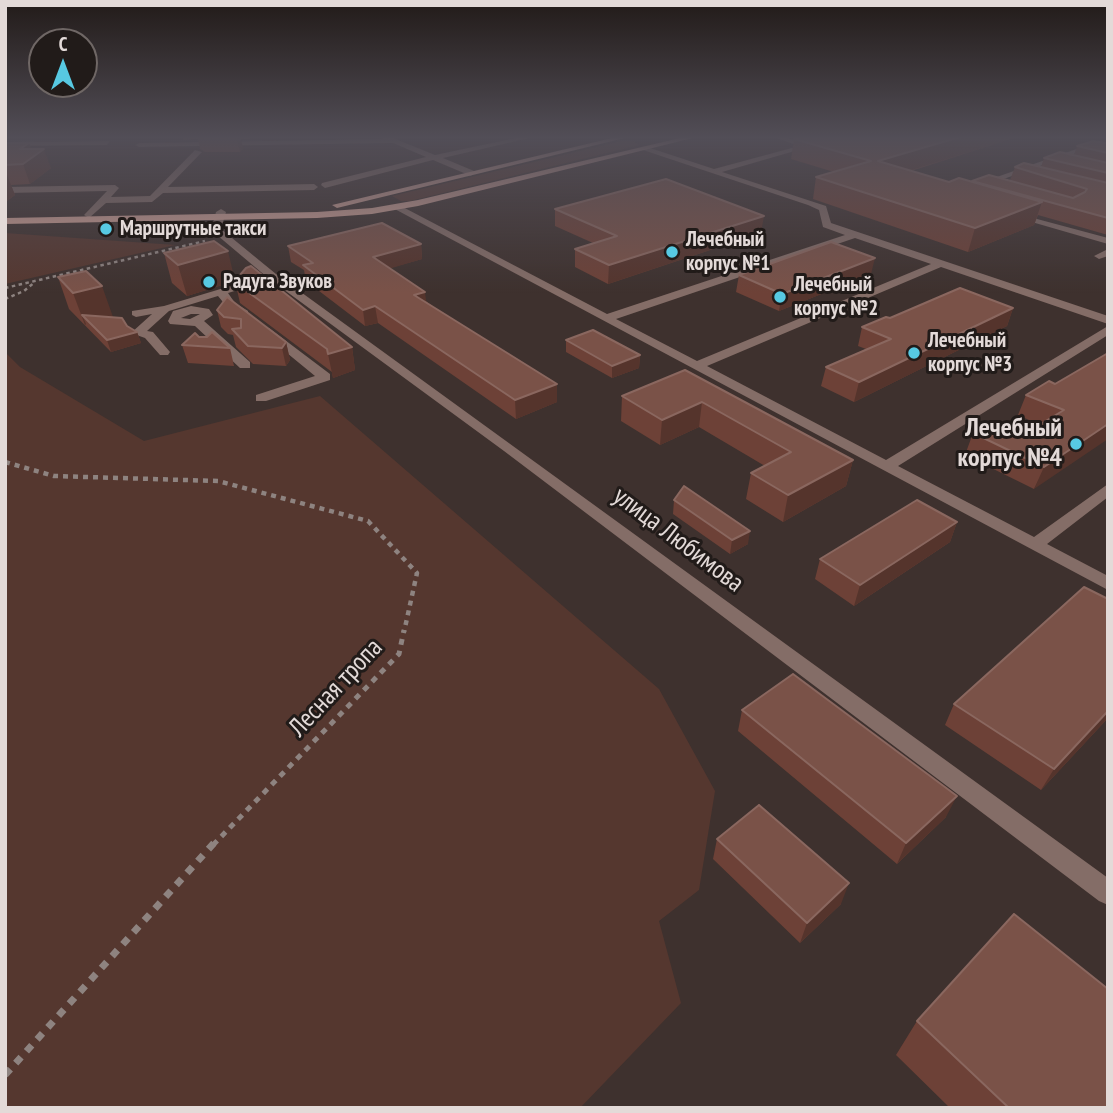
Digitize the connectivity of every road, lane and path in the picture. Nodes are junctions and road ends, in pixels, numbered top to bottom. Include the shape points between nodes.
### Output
1 (63, 189) edge
2 (114, 189) edge
3 (214, 189) edge
4 (405, 189) edge
5 (469, 189) edge
6 (765, 189) edge
7 (5, 190) edge
8 (160, 190) joint
9 (372, 197) junction
10 (102, 200) junction
11 (396, 207) junction
12 (1002, 210) edge
13 (89, 215) junction
14 (5, 219) edge
15 (220, 224) junction
16 (854, 235) junction
17 (1108, 242) edge
18 (940, 264) junction
19 (272, 276) junction
20 (37, 280) junction
21 (5, 288) edge
22 (221, 292) junction
23 (5, 299) edge
24 (231, 305) junction
25 (185, 307) junction
26 (164, 310) junction
27 (136, 313) dead end
28 (606, 318) junction
29 (1108, 320) edge
30 (174, 321) junction
31 (199, 323) junction
32 (218, 325) edge
33 (1108, 330) edge
34 (137, 333) junction
35 (239, 341) edge
36 (212, 344) junction
37 (164, 352) dead end
38 (259, 359) edge
39 (697, 366) junction
40 (261, 398) dead end
41 (5, 462) edge
42 (886, 467) junction
43 (1108, 489) edge
44 (1035, 545) junction
45 (1108, 584) edge
46 (1108, 892) edge
47 (5, 1075) edge

1 - 7 street
2 - 10 street
3 - 8 street
4 - 9 main road
5 - 11 main road
6 - 16 street via 823,208 826,225
8 - 10 street via 152,199
9 - 11 main road
9 - 15 main road
10 - 13 street
11 - 15 main road
11 - 28 street
12 - 17 street
13 - 14 main road
13 - 15 main road
14 - 15 main road
15 - 19 street, улица Любимова
15 - 20 path
16 - 18 street
16 - 28 street
18 - 29 street
18 - 39 street
19 - 22 street
19 - 46 street, улица Любимова
20 - 21 path
20 - 23 path
22 - 24 street
22 - 25 street
24 - 31 street
24 - 40 street via 326,377
25 - 26 street
25 - 30 street
25 - 31 street
26 - 27 street
26 - 34 street
28 - 39 street
30 - 31 street
30 - 34 street
31 - 32 street
31 - 36 street
33 - 42 street
34 - 37 street via 149,335
35 - 36 street
36 - 38 street via 237,363
39 - 42 street
41 - 47 path, Лесная тропа via 54,476 218,481 368,521 417,573 399,654 240,814
42 - 44 street
43 - 44 street
44 - 45 street

